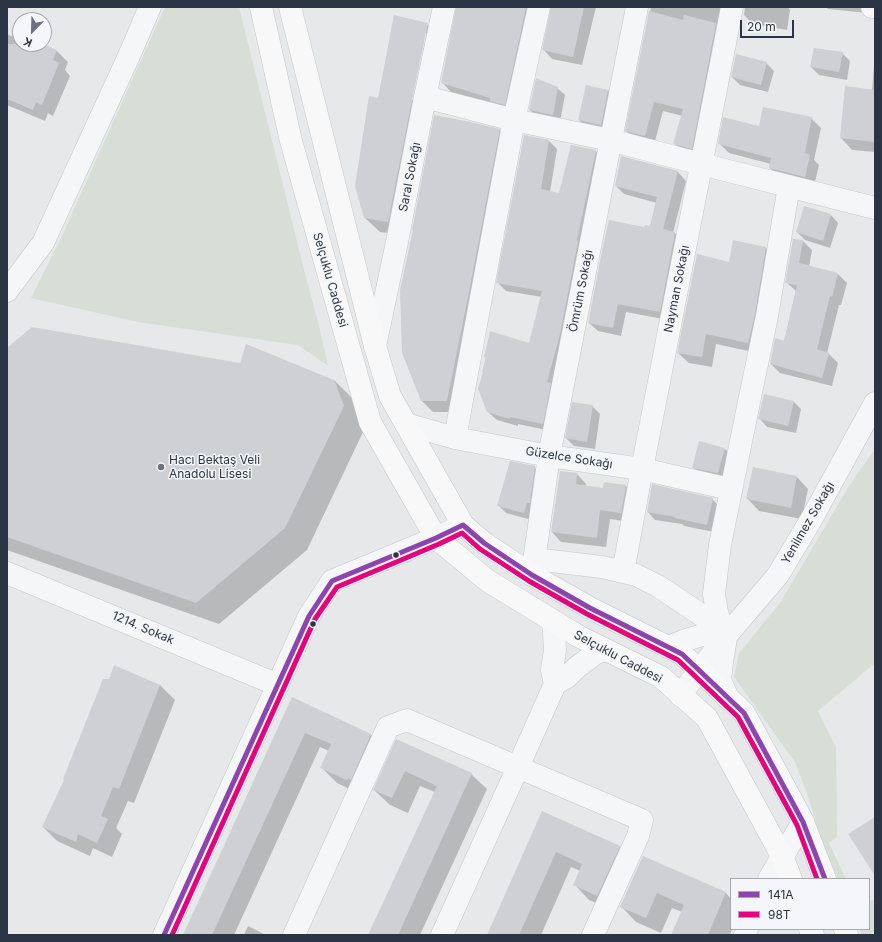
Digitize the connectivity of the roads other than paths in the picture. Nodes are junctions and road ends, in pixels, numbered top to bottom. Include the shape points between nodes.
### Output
1 (150, 7) edge
2 (261, 7) edge
3 (290, 7) edge
4 (444, 7) edge
5 (539, 7) edge
6 (637, 7) edge
7 (732, 7) edge
8 (425, 97) junction
9 (514, 120) junction
10 (610, 140) junction
11 (701, 164) junction
12 (789, 186) junction
13 (875, 208) edge
14 (7, 291) edge
15 (375, 346) junction
16 (875, 403) edge
17 (406, 424) junction
18 (455, 438) junction
19 (549, 456) junction
20 (642, 469) junction
21 (732, 487) junction
22 (463, 526) junction
23 (436, 538) junction
24 (533, 567) junction
25 (623, 572) junction
26 (7, 573) edge
27 (553, 621) junction
28 (726, 633) junction
29 (668, 647) junction
30 (606, 650) junction
31 (699, 670) junction
32 (555, 684) junction
33 (278, 685) junction
34 (680, 695) junction
35 (728, 698) junction
36 (518, 767) junction
37 (803, 822) junction
38 (777, 874) edge
39 (825, 878) edge
40 (164, 935) edge
41 (294, 935) edge
42 (442, 935) edge
43 (593, 935) edge

1 - 14 street via 43,243
2 - 23 main road, Selçuklu Caddesi via 291,141 370,422
3 - 15 main road
4 - 8 street, Saral Sokağı
5 - 9 street
6 - 10 street, Ömrüm Sokağı
7 - 11 street, Nayman Sokağı
8 - 9 street
8 - 15 street, Saral Sokağı
9 - 10 street
9 - 18 street
10 - 11 street
10 - 19 street, Ömrüm Sokağı
11 - 12 street
11 - 20 street, Nayman Sokağı
12 - 13 street
12 - 21 street via 767,316
15 - 17 main road via 390,396
16 - 28 street, Yenilmez Sokağı via 778,575
17 - 18 street, Güzelce Sokağı
17 - 22 main road
18 - 19 street, Güzelce Sokağı
19 - 20 street, Güzelce Sokağı
19 - 24 street, Ömrüm Sokağı
20 - 21 street, Güzelce Sokağı via 721,487
20 - 25 street, Nayman Sokağı
21 - 28 street via 720,545 714,594 717,612
22 - 23 street
22 - 24 main road via 484,543
23 - 27 main road, Selçuklu Caddesi via 488,581
23 - 33 street via 332,581 309,616
24 - 25 street via 602,567
24 - 29 main road via 590,608
25 - 28 street via 636,575 658,586
26 - 33 street, 1214. Sokak
27 - 30 main road, Selçuklu Caddesi
27 - 32 street via 555,650 552,670
28 - 29 street via 709,633
28 - 31 street, Yenilmez Sokağı
28 - 35 street via 720,680
29 - 31 main road via 682,654
30 - 32 street via 596,653
30 - 34 main road, Selçuklu Caddesi via 661,677
31 - 34 street, Yenilmez Sokağı
31 - 35 main road
32 - 36 street
33 - 40 street
34 - 38 main road, Selçuklu Caddesi via 706,718
35 - 37 main road via 744,713
36 - 41 street via 407,720 388,727
36 - 42 street
36 - 43 street via 642,820 638,836
37 - 38 street
37 - 39 main road

